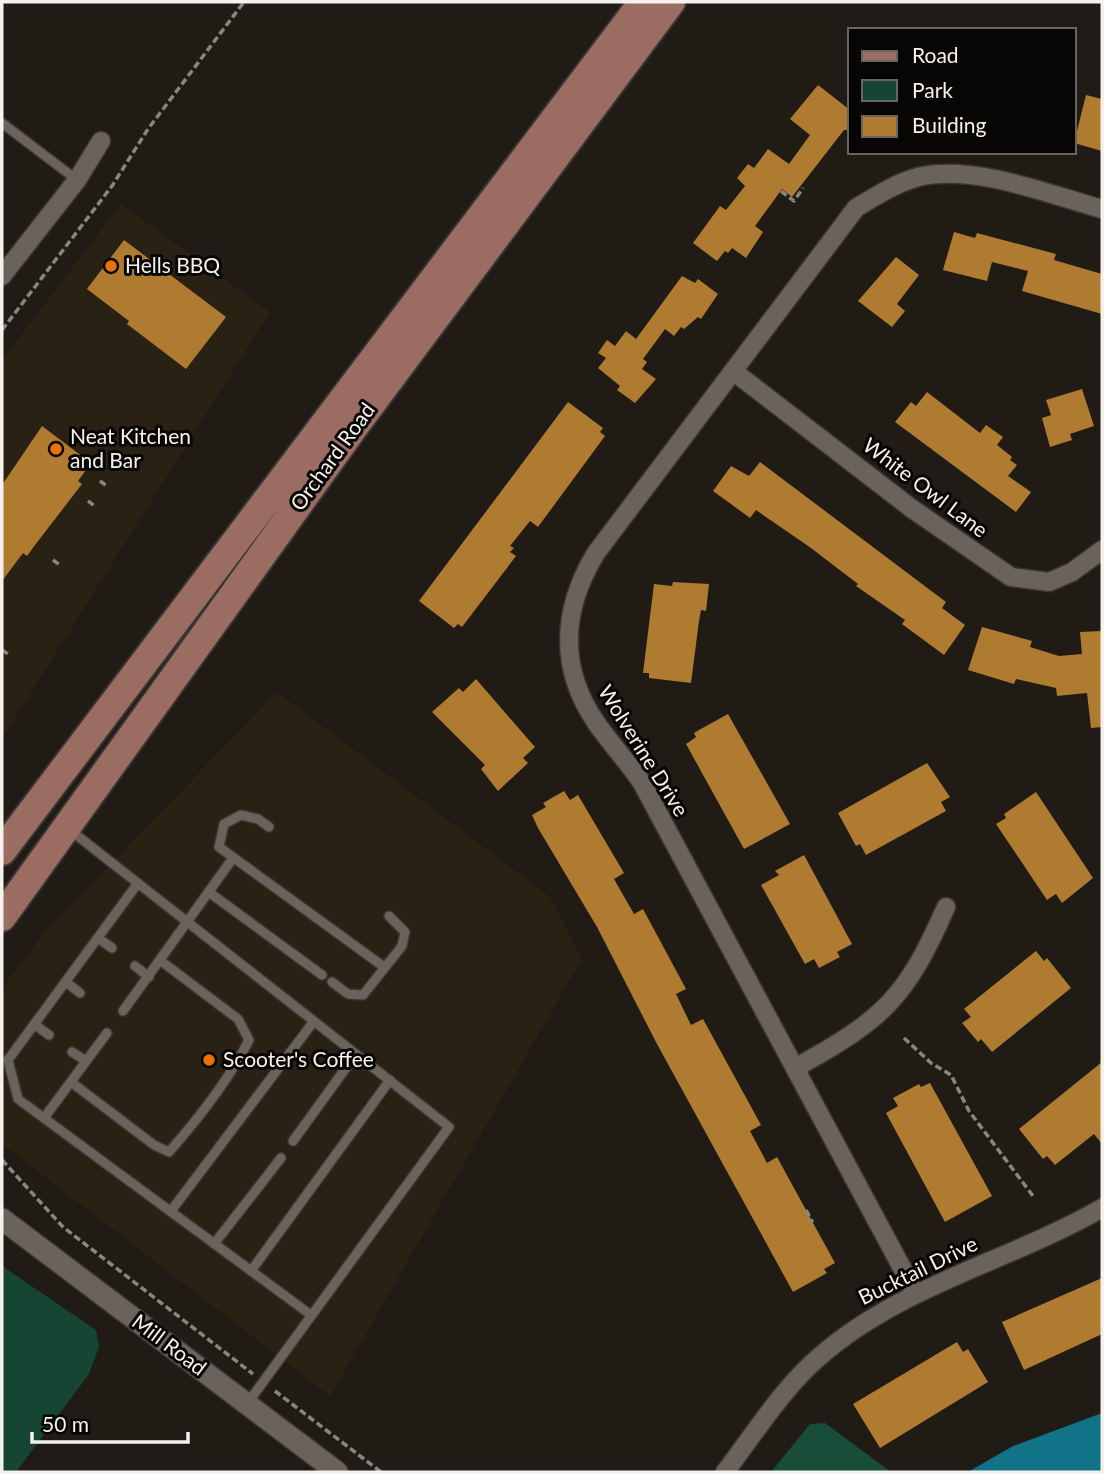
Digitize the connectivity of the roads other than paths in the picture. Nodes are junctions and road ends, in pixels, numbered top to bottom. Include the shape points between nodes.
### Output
1 (643, 2) edge
2 (671, 2) edge
3 (2, 123) edge
4 (101, 141) dead end
5 (77, 180) junction
6 (1102, 209) edge
7 (2, 276) edge
8 (733, 371) junction
9 (1102, 550) edge
10 (269, 827) dead end
11 (67, 828) junction
12 (2, 851) edge
13 (233, 858) junction
14 (138, 884) junction
15 (210, 893) junction
16 (946, 907) dead end
17 (389, 916) dead end
18 (2, 917) edge
19 (189, 923) junction
20 (98, 938) junction
21 (112, 948) dead end
22 (161, 961) junction
23 (135, 966) dead end
24 (384, 967) junction
25 (322, 975) dead end
26 (149, 977) junction
27 (66, 982) junction
28 (332, 982) dead end
29 (80, 993) dead end
30 (123, 1011) dead end
31 (314, 1021) junction
32 (34, 1024) junction
33 (107, 1032) dead end
34 (49, 1035) dead end
35 (72, 1052) dead end
36 (356, 1054) junction
37 (86, 1061) junction
38 (795, 1068) junction
39 (390, 1080) junction
40 (71, 1082) junction
41 (44, 1118) junction
42 (293, 1141) dead end
43 (281, 1158) dead end
44 (1102, 1208) edge
45 (171, 1212) junction
46 (2, 1219) edge
47 (214, 1244) junction
48 (251, 1271) junction
49 (916, 1294) junction
50 (311, 1315) junction
51 (247, 1404) junction
52 (337, 1472) edge
53 (725, 1472) edge

1 - 12 main road, Orchard Road
2 - 11 main road, Orchard Road via 354,428
3 - 5 lane
4 - 5 street
5 - 7 street
6 - 8 street, Wolverine Drive via 982,177 916,170 856,208
8 - 9 street, White Owl Lane via 911,508 1011,577 1049,582
8 - 38 street, Wolverine Drive via 579,582 570,617 569,653 584,701 642,783
10 - 13 lane via 241,815 224,824 219,847
11 - 14 lane
11 - 18 main road, Orchard Road
13 - 15 lane
13 - 24 lane
14 - 19 lane
14 - 20 lane
15 - 19 lane
15 - 25 lane
16 - 38 street via 924,957 882,1012 855,1034
17 - 24 lane via 405,932 402,946
19 - 22 lane
19 - 31 lane
20 - 21 lane
20 - 27 lane
22 - 26 lane
22 - 40 lane via 238,1019 249,1040 181,1138 169,1152 154,1145
23 - 26 lane
24 - 28 lane via 363,995 348,994
26 - 30 lane
27 - 29 lane
27 - 32 lane
31 - 36 lane
31 - 45 lane
32 - 34 lane
32 - 41 lane via 8,1060 18,1098
33 - 37 lane
35 - 37 lane
36 - 39 lane
36 - 42 lane
37 - 40 lane
38 - 49 street, Wolverine Drive
39 - 48 lane
39 - 50 lane via 449,1127
40 - 41 lane
41 - 45 lane
43 - 47 lane
44 - 49 street, Bucktail Drive
45 - 47 lane
46 - 51 street, Mill Road
47 - 48 lane
48 - 50 lane
49 - 53 street, Bucktail Drive via 855,1328 818,1358 783,1394
50 - 51 lane
51 - 52 street, Mill Road

